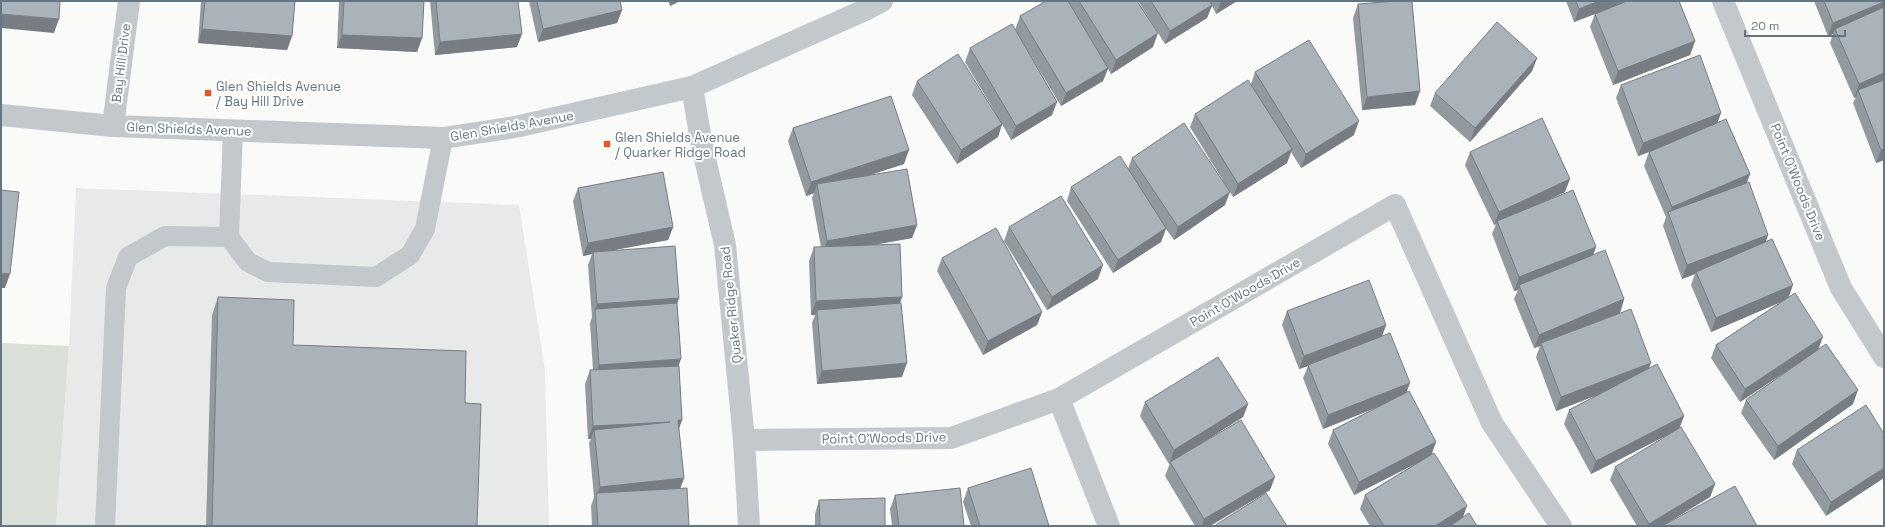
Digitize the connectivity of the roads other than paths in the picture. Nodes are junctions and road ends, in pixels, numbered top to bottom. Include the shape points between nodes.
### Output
1 (129, 1) edge
2 (882, 1) edge
3 (1723, 1) edge
4 (692, 87) junction
5 (1, 115) edge
6 (114, 126) junction
7 (233, 130) junction
8 (443, 138) junction
9 (229, 237) junction
10 (1884, 357) edge
11 (1059, 399) junction
12 (744, 440) junction
13 (105, 526) edge
14 (749, 526) edge
15 (1108, 526) edge
16 (1561, 526) edge

1 - 6 street, Bay Hill Drive
2 - 4 street, Glen Shields Avenue
3 - 10 street, Point O'Woods Drive via 1841,288
4 - 8 street, Glen Shields Avenue via 515,127
4 - 12 street, Quaker Ridge Road via 702,146 725,245
5 - 6 street, Glen Shields Avenue
6 - 7 street, Glen Shields Avenue
7 - 8 street, Glen Shields Avenue
7 - 9 lane
8 - 9 lane via 425,229 410,255 376,277 268,272 248,262
9 - 13 lane via 165,236 128,257 116,288
11 - 12 street, Point O'Woods Drive via 951,438
11 - 15 street
11 - 16 street, Point O'Woods Drive via 1395,205 1492,423
12 - 14 street, Quaker Ridge Road

